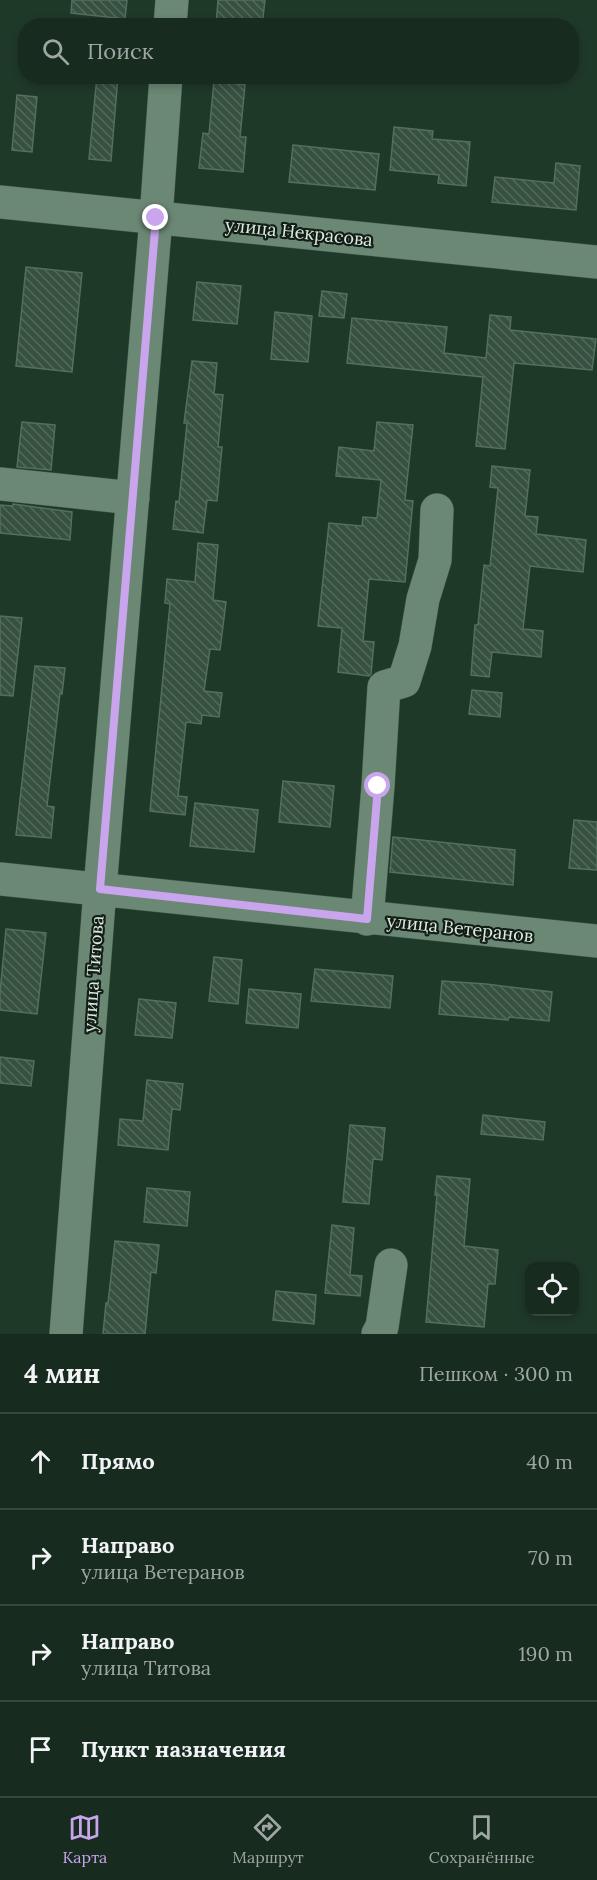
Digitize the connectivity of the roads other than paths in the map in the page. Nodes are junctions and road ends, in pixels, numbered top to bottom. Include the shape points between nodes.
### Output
1 (172, 0) edge
2 (171, 18) edge
3 (165, 84) edge
4 (0, 202) edge
5 (156, 218) junction
6 (597, 262) edge
7 (0, 484) edge
8 (133, 498) junction
9 (437, 510) dead end
10 (0, 879) edge
11 (100, 889) junction
12 (367, 919) junction
13 (597, 941) edge
14 (391, 1265) dead end
15 (66, 1334) edge
16 (378, 1334) edge

1 - 2 street
3 - 5 street, улица Титова
4 - 5 street, улица Некрасова
5 - 6 street, улица Некрасова
5 - 8 street, улица Титова
7 - 8 street
8 - 11 street, улица Титова
9 - 12 street via 435,560 415,646 404,681 384,687
10 - 11 street, улица Ветеранов
11 - 12 street, улица Ветеранов
11 - 15 street, улица Титова
12 - 13 street, улица Ветеранов
14 - 16 street

